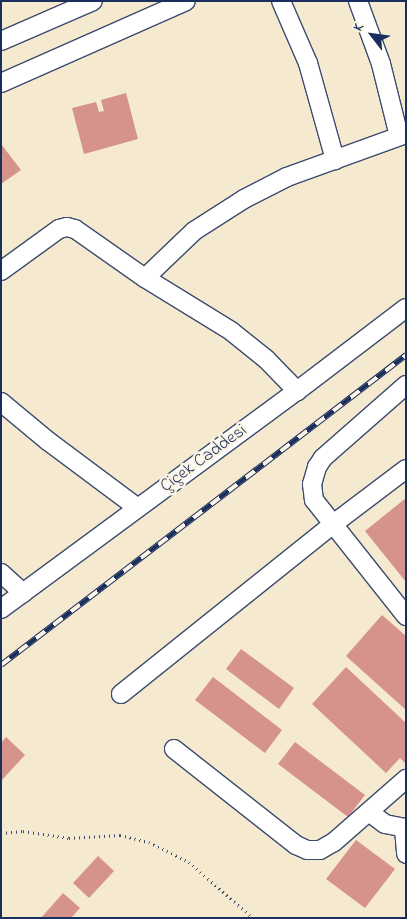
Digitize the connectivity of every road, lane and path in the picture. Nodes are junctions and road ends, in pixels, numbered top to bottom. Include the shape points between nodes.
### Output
1 (93, 1) edge
2 (186, 1) edge
3 (281, 1) edge
4 (358, 1) edge
5 (1, 41) edge
6 (1, 84) edge
7 (402, 135) edge
8 (335, 160) junction
9 (1, 271) edge
10 (145, 278) junction
11 (406, 308) edge
12 (406, 385) edge
13 (297, 391) junction
14 (1, 402) edge
15 (406, 469) edge
16 (138, 508) junction
17 (332, 525) junction
18 (1, 573) edge
19 (23, 593) junction
20 (1, 609) edge
21 (406, 616) edge
22 (121, 694) dead end
23 (174, 749) dead end
24 (406, 779) edge
25 (370, 812) junction
26 (405, 828) edge
27 (1, 833) edge
28 (406, 854) edge
29 (253, 918) edge

1 - 5 street
2 - 6 street
3 - 8 street via 308,63
4 - 7 street
7 - 8 street
8 - 10 street via 287,177 224,211 180,243
9 - 10 street via 59,229 67,227 75,229
10 - 13 street via 231,331 266,359
11 - 13 street, Çiçek Caddesi
12 - 17 street via 330,450 317,466 312,484 314,500
13 - 16 street, Çiçek Caddesi
14 - 16 street via 48,442
15 - 17 street
16 - 19 street, Çiçek Caddesi
17 - 21 street
17 - 22 street
18 - 19 street
19 - 20 street, Çiçek Caddesi
23 - 25 street via 301,848 328,847
24 - 25 street
25 - 26 street via 385,824
26 - 28 street
27 - 29 path via 23,831 69,838 120,835 149,842 189,862

